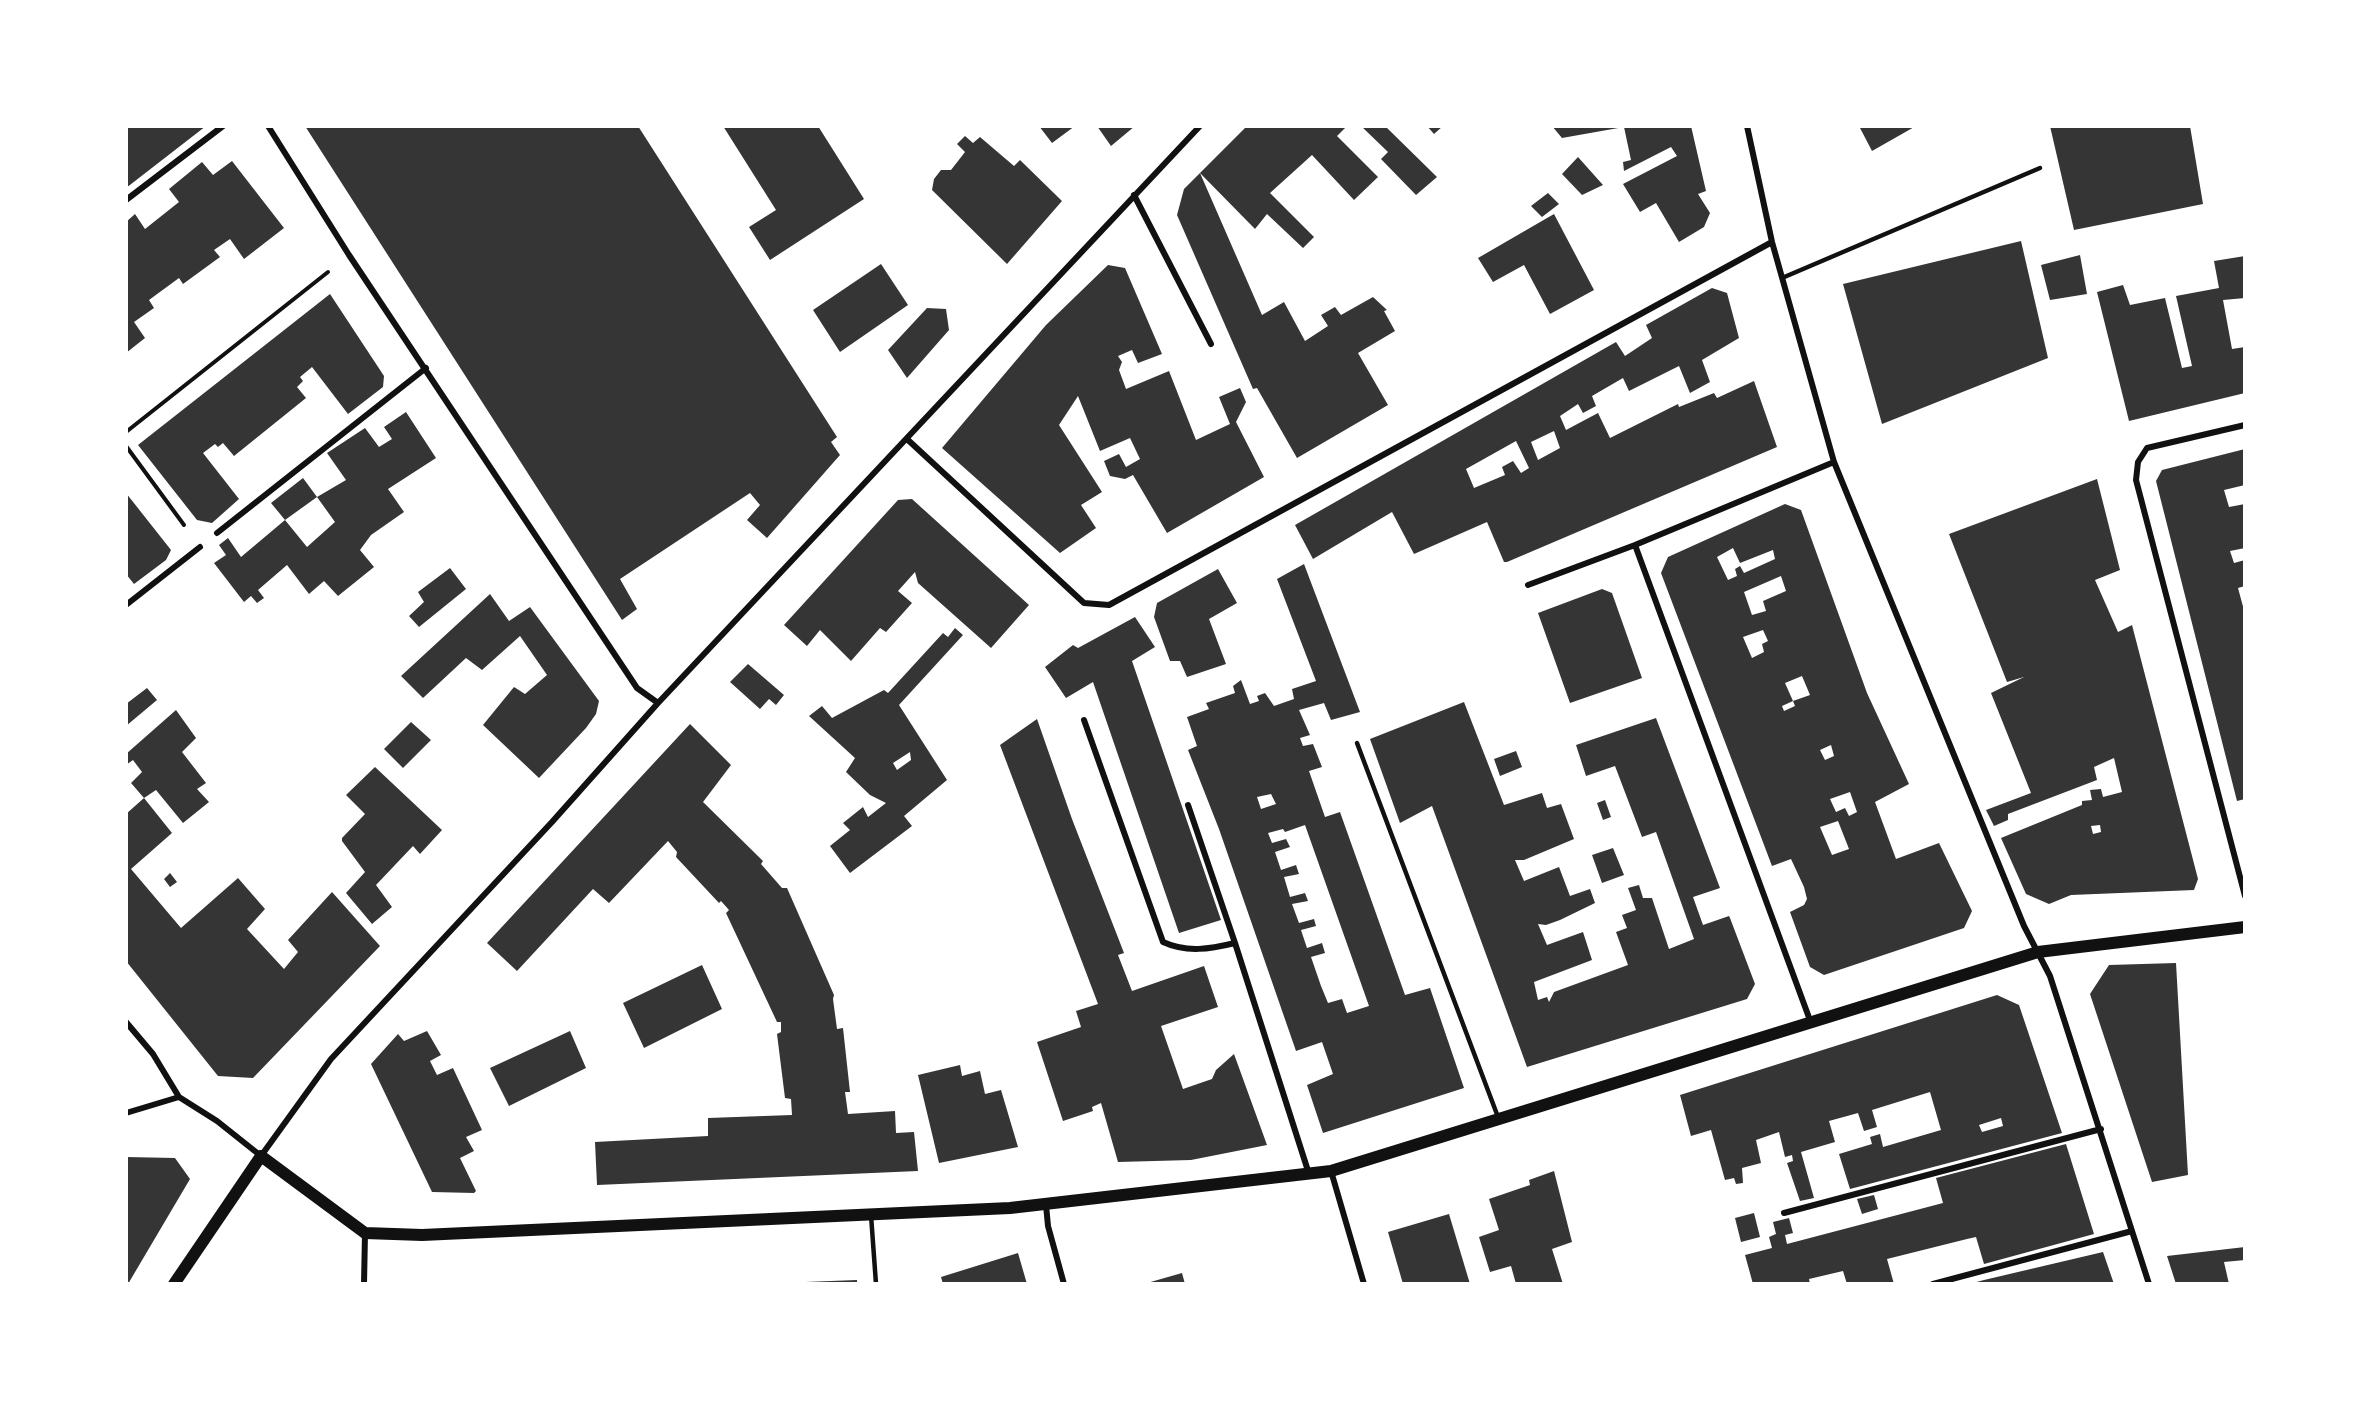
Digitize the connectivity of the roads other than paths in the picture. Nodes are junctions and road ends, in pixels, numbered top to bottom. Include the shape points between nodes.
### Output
1 (223, 126) edge
2 (268, 126) edge
3 (1200, 126) edge
4 (1747, 126) edge
5 (2040, 168) dead end
6 (1134, 195) junction
7 (126, 200) edge
8 (1772, 242) junction
9 (1782, 278) junction
10 (1211, 344) dead end
11 (426, 368) junction
12 (2245, 424) edge
13 (908, 440) junction
14 (1834, 462) junction
15 (217, 533) dead end
16 (1635, 545) junction
17 (200, 547) road end
18 (1528, 585) dead end
19 (126, 605) edge
20 (658, 703) junction
21 (1084, 720) dead end
22 (1357, 742) dead end
23 (1188, 805) dead end
24 (2245, 896) edge
25 (2245, 927) edge
26 (1235, 943) junction
27 (2038, 952) junction
28 (126, 1022) edge
29 (1811, 1023) junction
30 (179, 1097) junction
31 (126, 1113) edge
32 (1499, 1119) junction
33 (2101, 1130) junction
34 (261, 1156) junction
35 (1332, 1171) junction
36 (1309, 1174) junction
37 (1046, 1205) junction
38 (1784, 1213) dead end
39 (872, 1215) junction
40 (2132, 1231) junction
41 (365, 1233) junction
42 (174, 1284) edge
43 (364, 1284) edge
44 (876, 1284) edge
45 (1064, 1284) edge
46 (1364, 1284) edge
47 (1933, 1284) edge
48 (2150, 1284) edge

1 - 7 street
2 - 11 street
3 - 6 street
4 - 8 street
5 - 9 lane
6 - 10 street
6 - 13 street
8 - 9 street
8 - 13 street via 1109,605 1084,603
9 - 14 street
11 - 15 street
11 - 20 street via 637,688
12 - 24 street via 2147,448 2138,462 2136,480
13 - 20 street
14 - 16 street
14 - 27 street
16 - 18 street
16 - 29 street
17 - 19 street
20 - 34 street via 331,1059
21 - 26 street via 1163,942 1179,950
22 - 32 lane
23 - 26 street
25 - 27 main road
26 - 36 street
27 - 29 main road
27 - 33 street via 2050,976
28 - 30 street via 153,1054
29 - 32 main road
30 - 31 street
30 - 34 street
32 - 35 main road
33 - 38 street
33 - 40 street
34 - 41 main road
34 - 42 main road
35 - 36 main road
35 - 46 street
36 - 37 main road
37 - 39 main road
37 - 45 street
39 - 41 main road via 422,1235
39 - 44 lane
40 - 47 street
40 - 48 street
41 - 43 street

